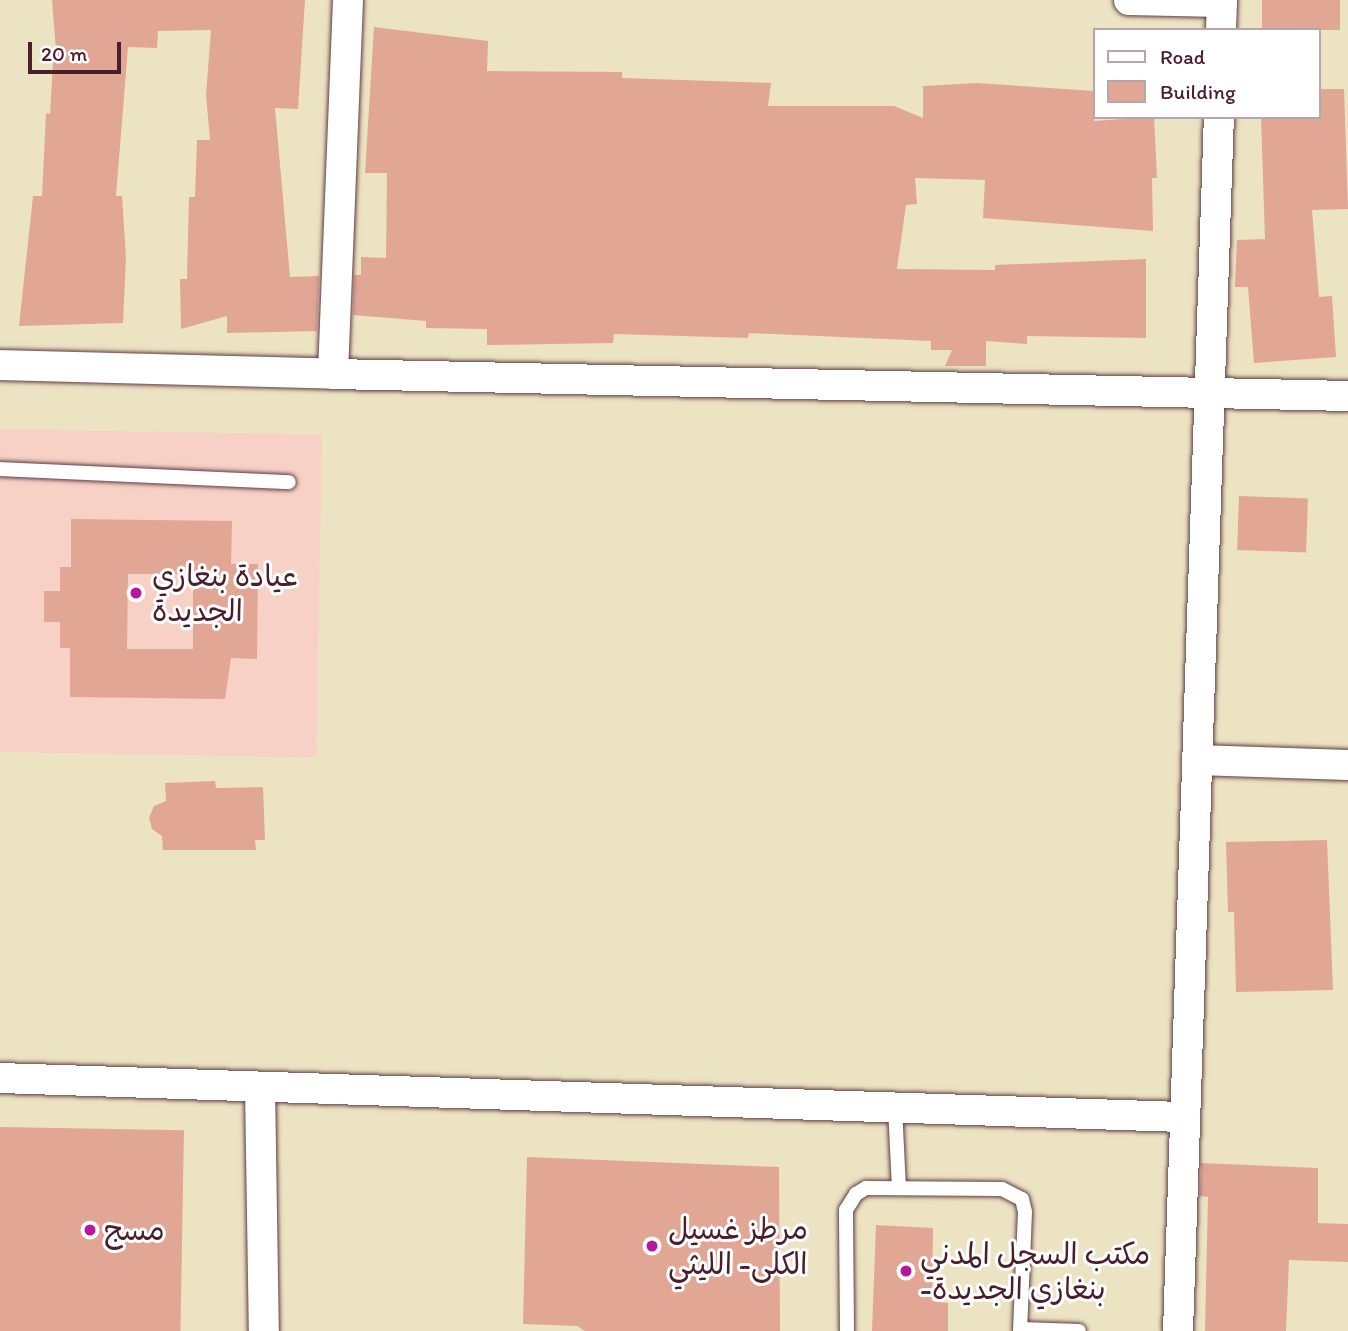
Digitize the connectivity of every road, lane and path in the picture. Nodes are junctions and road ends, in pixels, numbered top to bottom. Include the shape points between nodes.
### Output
1 (348, 0) edge
2 (1129, 0) edge
3 (1222, 10) edge
4 (1219, 119) edge
5 (0, 365) edge
6 (333, 374) junction
7 (1213, 391) junction
8 (1348, 396) edge
9 (0, 469) edge
10 (289, 482) dead end
11 (1197, 760) junction
12 (1348, 765) edge
13 (0, 1078) edge
14 (260, 1087) junction
15 (895, 1107) junction
16 (1183, 1117) junction
17 (900, 1188) junction
18 (1021, 1330) edge
19 (264, 1331) edge
20 (847, 1331) edge
21 (1079, 1331) edge
22 (1178, 1331) edge

1 - 6 street
2 - 3 street
4 - 7 street
5 - 6 street
6 - 7 street
7 - 8 street
7 - 11 street
9 - 10 lane
11 - 12 street
11 - 16 street
13 - 14 street
14 - 15 street
14 - 19 street
15 - 16 street
15 - 17 lane
16 - 22 street
17 - 18 lane via 1002,1189 1022,1199
17 - 20 lane via 866,1188 849,1201
18 - 21 lane

